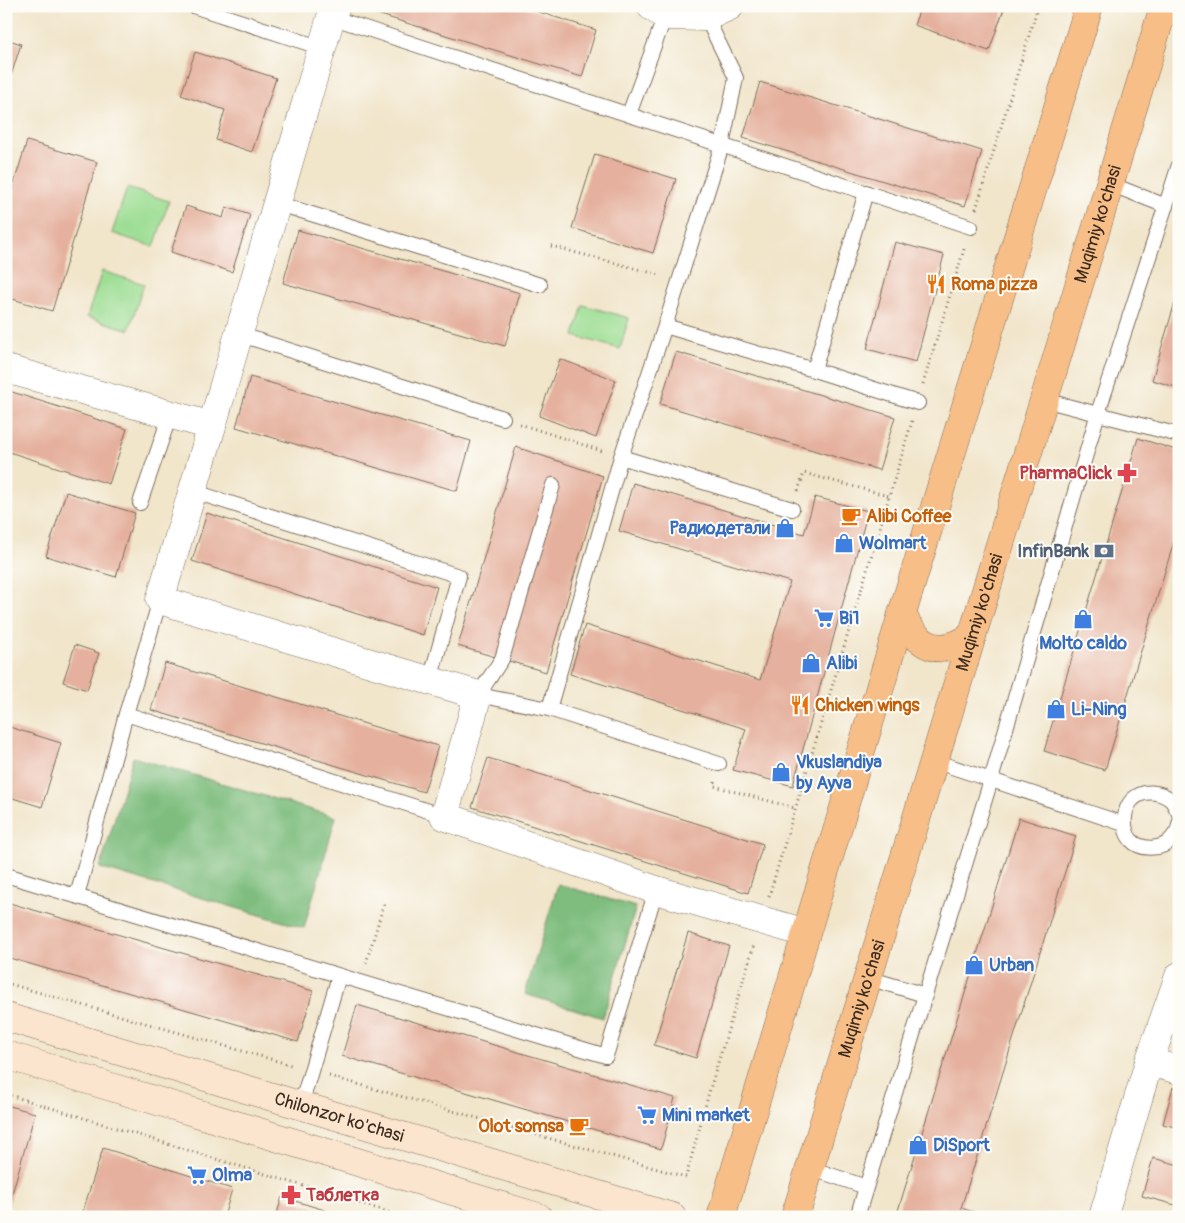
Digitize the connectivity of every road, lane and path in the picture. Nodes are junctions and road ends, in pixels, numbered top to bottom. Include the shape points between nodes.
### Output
1 (193, 6) edge
2 (1038, 6) edge
3 (1089, 6) edge
4 (1164, 6) edge
5 (658, 11) edge
6 (333, 12) edge
7 (718, 12) edge
8 (322, 48) junction
9 (629, 114) junction
10 (722, 145) junction
11 (1179, 166) edge
12 (1110, 184) junction
13 (866, 192) junction
14 (276, 203) junction
15 (1166, 206) junction
16 (971, 227) junction
17 (552, 246) dead end
18 (680, 280) junction
19 (540, 285) dead end
20 (666, 326) junction
21 (238, 334) junction
22 (6, 369) edge
23 (814, 370) junction
24 (1044, 400) junction
25 (918, 403) junction
26 (1098, 413) junction
27 (170, 415) junction
28 (503, 418) dead end
29 (212, 426) junction
30 (525, 426) dead end
31 (1179, 435) edge
32 (621, 458) junction
33 (553, 485) dead end
34 (192, 491) junction
35 (889, 496) junction
36 (140, 503) dead end
37 (792, 509) joint
38 (160, 600) junction
39 (902, 614) junction
40 (972, 636) junction
41 (430, 680) junction
42 (478, 695) junction
43 (549, 709) junction
44 (126, 714) junction
45 (934, 761) junction
46 (719, 764) joint
47 (991, 780) junction
48 (795, 808) junction
49 (1179, 813) edge
50 (444, 816) junction
51 (1124, 824) junction
52 (1179, 824) edge
53 (1179, 828) edge
54 (6, 875) edge
55 (656, 890) junction
56 (77, 896) junction
57 (384, 904) dead end
58 (761, 920) junction
59 (806, 934) junction
60 (339, 976) junction
61 (1179, 976) edge
62 (868, 978) junction
63 (360, 982) junction
64 (6, 983) edge
65 (925, 995) junction
66 (6, 1017) edge
67 (6, 1055) edge
68 (1149, 1062) junction
69 (1179, 1070) edge
70 (311, 1071) junction
71 (6, 1094) edge
72 (301, 1105) junction
73 (810, 1168) junction
74 (866, 1187) junction
75 (404, 1217) edge
76 (538, 1217) edge
77 (672, 1217) edge
78 (721, 1217) edge
79 (795, 1217) edge
80 (857, 1217) edge
81 (1103, 1217) edge

1 - 8 lane
2 - 16 path
3 - 39 main road
4 - 12 main road, Muqimiy ko'chasi
5 - 7 street
5 - 9 lane
6 - 8 street
6 - 9 lane
7 - 10 lane via 736,78
8 - 14 street
9 - 10 lane
10 - 13 lane
10 - 18 lane
11 - 15 lane
12 - 15 lane
12 - 24 main road, Muqimiy ko'chasi
13 - 16 lane
13 - 23 lane
14 - 19 lane
14 - 21 street
15 - 26 lane
16 - 25 path
17 - 18 path
18 - 20 lane
20 - 23 lane
20 - 32 lane
21 - 28 lane
21 - 29 street
22 - 27 street
23 - 25 lane
24 - 26 lane
24 - 40 main road, Muqimiy ko'chasi
25 - 35 path
26 - 31 lane
26 - 47 lane
27 - 29 street
27 - 36 lane
29 - 34 street
30 - 32 path
32 - 37 lane
32 - 43 lane
33 - 42 lane via 502,659
34 - 38 street
34 - 41 lane via 459,576
35 - 37 path via 804,473
35 - 48 path
38 - 41 street
38 - 44 lane
39 - 40 main road via 913,634 931,646 951,647
39 - 59 main road
40 - 45 main road, Muqimiy ko'chasi
41 - 42 street
42 - 43 lane
42 - 50 street
43 - 46 lane
44 - 50 lane
44 - 56 lane
45 - 47 lane
45 - 62 main road, Muqimiy ko'chasi
46 - 48 path via 714,786
47 - 51 lane
47 - 65 lane
48 - 58 path
49 - 51 lane via 1172,801 1160,793 1145,793 1132,800 1125,812
50 - 55 street
51 - 53 lane via 1131,839 1143,847 1158,848 1170,841
52 - 53 lane
54 - 56 lane
55 - 58 street
55 - 63 lane via 606,1056
56 - 60 lane
57 - 63 path
58 - 59 street
58 - 70 path via 686,1178
59 - 78 main road
60 - 63 lane
60 - 70 lane
61 - 68 street
62 - 65 lane
62 - 73 main road, Muqimiy ko'chasi
64 - 70 path
65 - 74 lane
66 - 72 main road, Chilonzor ko'chasi
67 - 76 main road
68 - 69 street
68 - 81 street
70 - 72 lane
71 - 75 path
72 - 77 main road, Chilonzor ko'chasi
73 - 74 lane
73 - 79 main road, Muqimiy ko'chasi
74 - 80 lane

